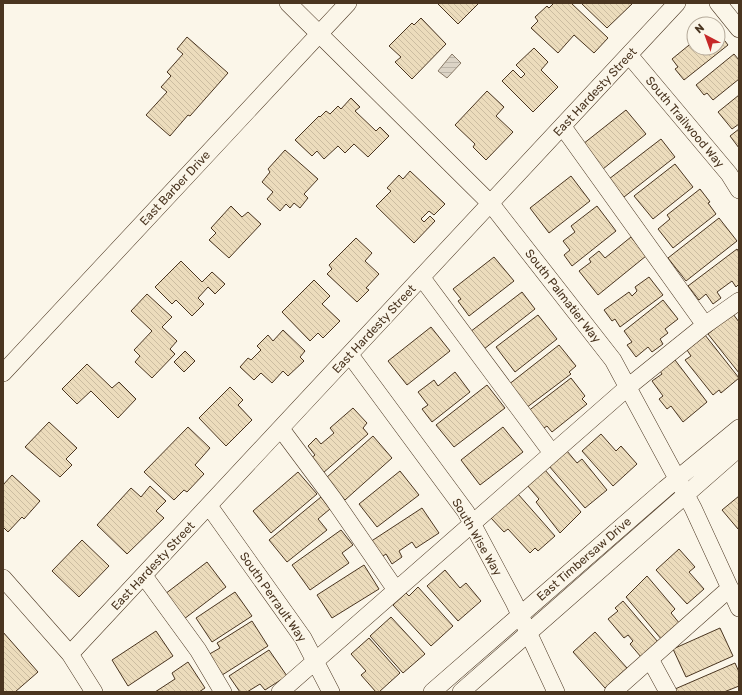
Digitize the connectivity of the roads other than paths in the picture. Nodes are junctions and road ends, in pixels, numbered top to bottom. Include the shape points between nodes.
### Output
1 (288, 3) edge
2 (348, 3) edge
3 (677, 3) edge
4 (718, 3) edge
5 (739, 29) edge
6 (320, 33) junction
7 (629, 55) junction
8 (563, 127) junction
9 (739, 190) edge
10 (491, 204) junction
11 (422, 278) junction
12 (739, 301) edge
13 (705, 325) junction
14 (350, 355) junction
15 (3, 373) edge
16 (628, 387) junction
17 (739, 428) edge
18 (281, 429) junction
19 (739, 448) edge
20 (552, 453) junction
21 (678, 478) junction
22 (686, 494) junction
23 (209, 506) junction
24 (471, 524) junction
25 (144, 576) junction
26 (3, 578) edge
27 (730, 588) junction
28 (396, 590) junction
29 (739, 608) edge
30 (520, 614) junction
31 (529, 632) junction
32 (70, 654) junction
33 (650, 659) junction
34 (315, 661) junction
35 (94, 692) edge
36 (223, 692) edge
37 (280, 692) edge
38 (331, 692) edge
39 (432, 692) edge
40 (461, 692) edge
41 (556, 692) edge
42 (613, 692) edge
43 (668, 692) edge

1 - 6 street, South Palmatier Way
2 - 6 street, East Barber Drive
3 - 7 street, East Hardesty Street
4 - 5 street
6 - 10 street, South Palmatier Way
6 - 15 street, East Barber Drive
7 - 8 street, East Hardesty Street
7 - 9 street, South Trailwood Way via 729,174
8 - 10 street, East Hardesty Street
8 - 13 street
10 - 11 street, East Hardesty Street
10 - 16 street, South Palmatier Way via 613,360
11 - 14 street, East Hardesty Street
11 - 20 street
12 - 13 street
13 - 16 street
14 - 18 street, East Hardesty Street
14 - 24 street, South Wise Way via 466,512
16 - 20 street
16 - 21 street, South Palmatier Way
17 - 21 street, East Timbersaw Drive
18 - 23 street, East Hardesty Street
18 - 28 street
19 - 22 street, East Timbersaw Drive
20 - 24 street
21 - 22 street, South Palmatier Way
21 - 30 street, East Timbersaw Drive
22 - 27 street, South Palmatier Way
22 - 31 street, East Timbersaw Drive
23 - 25 street, East Hardesty Street
23 - 34 street, South Perrault Way via 302,638
24 - 28 street
24 - 30 street, South Wise Way
25 - 32 street, East Hardesty Street
25 - 36 street via 198,650
26 - 32 street
27 - 29 street, South Palmatier Way
27 - 33 street
28 - 34 street
30 - 31 street, South Wise Way
30 - 39 street, East Timbersaw Drive
31 - 40 street, East Timbersaw Drive
31 - 41 street, South Wise Way
32 - 35 street
33 - 42 street
33 - 43 street
34 - 37 street
34 - 38 street, South Perrault Way

